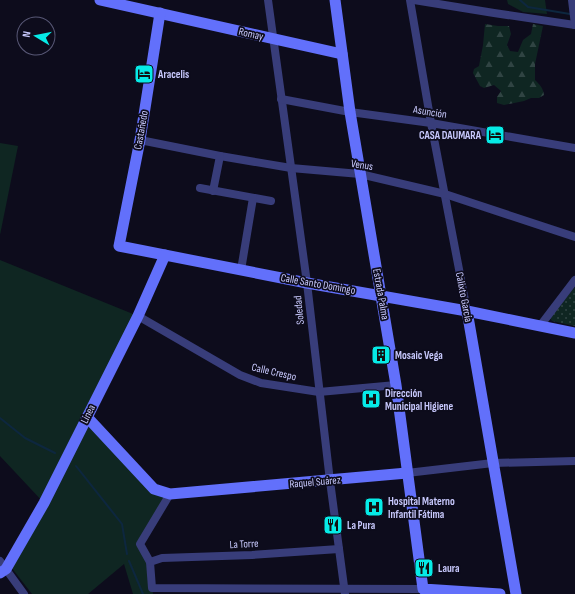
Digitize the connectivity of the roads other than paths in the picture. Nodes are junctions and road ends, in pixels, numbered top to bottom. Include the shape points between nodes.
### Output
1 (100, 0) edge
2 (268, 0) edge
3 (335, 0) edge
4 (410, 0) edge
5 (414, 0) edge
6 (572, 0) edge
7 (142, 5) edge
8 (160, 13) junction
9 (575, 25) edge
10 (274, 39) junction
11 (342, 54) junction
12 (281, 100) junction
13 (350, 112) junction
14 (431, 123) junction
15 (140, 140) junction
16 (575, 148) edge
17 (220, 156) junction
18 (290, 168) junction
19 (360, 174) junction
20 (200, 188) dead end
21 (213, 191) junction
22 (445, 194) junction
23 (253, 198) junction
24 (271, 201) dead end
25 (575, 237) edge
26 (119, 246) joint
27 (165, 255) junction
28 (240, 270) junction
29 (575, 280) edge
30 (307, 283) junction
31 (381, 296) junction
32 (467, 311) junction
33 (138, 316) junction
34 (540, 326) junction
35 (575, 334) edge
36 (396, 384) junction
37 (319, 392) junction
38 (87, 417) junction
39 (575, 461) edge
40 (493, 463) junction
41 (407, 474) junction
42 (330, 481) junction
43 (170, 494) junction
44 (339, 549) junction
45 (150, 562) junction
46 (2, 568) edge
47 (423, 589) junction
48 (345, 592) edge
49 (24, 594) edge
50 (500, 594) edge
51 (516, 594) edge

1 - 7 main road, Romay
2 - 10 street, Soledad
3 - 11 main road, Estrada Palma
4 - 14 street, Calixto García
5 - 9 street
6 - 9 street
7 - 8 main road, Romay
8 - 10 main road, Romay
8 - 15 main road, Castañedo
10 - 11 main road, Romay
10 - 12 street, Soledad
11 - 13 main road, Estrada Palma
12 - 13 street, Asunción
12 - 18 street, Soledad
13 - 14 street, Asunción
13 - 19 main road, Estrada Palma
14 - 16 street, Asunción
14 - 22 street, Calixto García
15 - 17 street, Venus
15 - 26 main road, Castañedo
17 - 18 street, Venus
17 - 21 street
18 - 19 street, Venus
18 - 30 street, Soledad
19 - 22 street, Venus
19 - 31 main road, Estrada Palma
20 - 21 street
21 - 23 street
22 - 25 street, Venus
22 - 32 street, Calixto García
23 - 24 street
23 - 28 street
26 - 27 main road, Calle Santo Domingo
27 - 28 main road, Calle Santo Domingo
27 - 33 main road, Línea
28 - 30 main road, Calle Santo Domingo
29 - 34 street
30 - 31 main road, Calle Santo Domingo
30 - 37 street, Soledad
31 - 32 main road, Calle Santo Domingo
31 - 36 main road, Estrada Palma
32 - 34 main road, Calle Santo Domingo
32 - 40 main road, Calixto García
33 - 37 street, Calle Crespo via 240,375 261,383
33 - 38 main road, Línea
34 - 35 main road, Calle Santo Domingo
36 - 37 street, Calle Crespo
36 - 41 main road, Estrada Palma
37 - 42 street, Soledad
38 - 43 main road, Raquel Suárez via 154,489
38 - 46 main road, Línea via 44,503
39 - 40 street, Raquel Suárez
40 - 41 street, Raquel Suárez
40 - 51 main road, Calixto García
41 - 42 main road, Raquel Suárez
41 - 47 main road, Estrada Palma
42 - 43 main road, Raquel Suárez
42 - 44 street, Soledad
43 - 45 street via 140,544
44 - 45 street, La Torre via 162,558
44 - 48 street, Soledad
45 - 48 street via 152,588
46 - 49 street
47 - 48 street
47 - 50 main road

